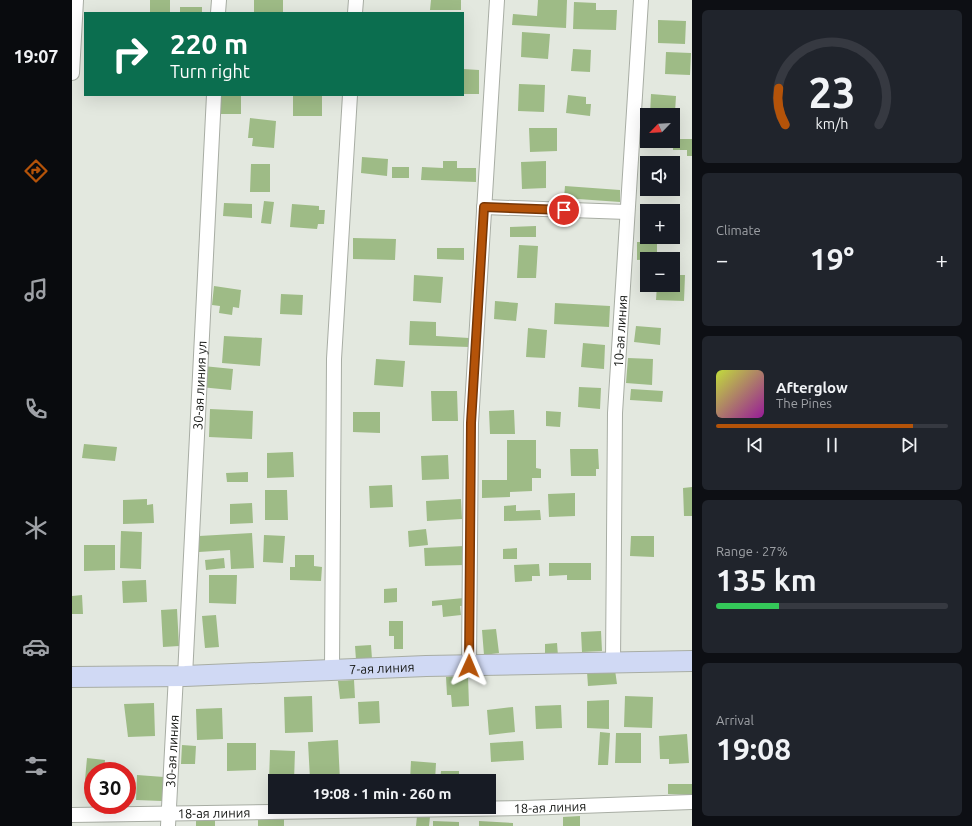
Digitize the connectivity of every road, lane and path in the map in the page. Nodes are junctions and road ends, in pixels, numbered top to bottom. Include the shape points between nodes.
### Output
1 (76, 0) edge
2 (219, 0) edge
3 (356, 0) edge
4 (497, 0) edge
5 (641, 0) edge
6 (218, 12) edge
7 (355, 12) edge
8 (72, 73) edge
9 (214, 96) edge
10 (350, 96) edge
11 (484, 207) junction
12 (628, 212) junction
13 (692, 661) edge
14 (613, 663) junction
15 (469, 666) junction
16 (332, 670) junction
17 (181, 676) junction
18 (72, 677) edge
19 (692, 802) edge
20 (72, 815) edge
21 (169, 819) edge

1 - 8 street
2 - 6 street
3 - 7 street
4 - 11 street
5 - 12 street, 10-ая линия
9 - 17 street, 30-ая линия ул
10 - 16 street via 334,359
11 - 12 street
11 - 15 street via 471,423
12 - 14 street, 10-ая линия via 615,413
13 - 14 street, 7-ая линия
14 - 15 street, 7-ая линия
15 - 16 street, 7-ая линия
16 - 17 street, 7-ая линия
17 - 18 street, 7-ая линия
17 - 21 street, 30-ая линия
19 - 21 street, 18-ая линия
20 - 21 street, 18-ая линия

